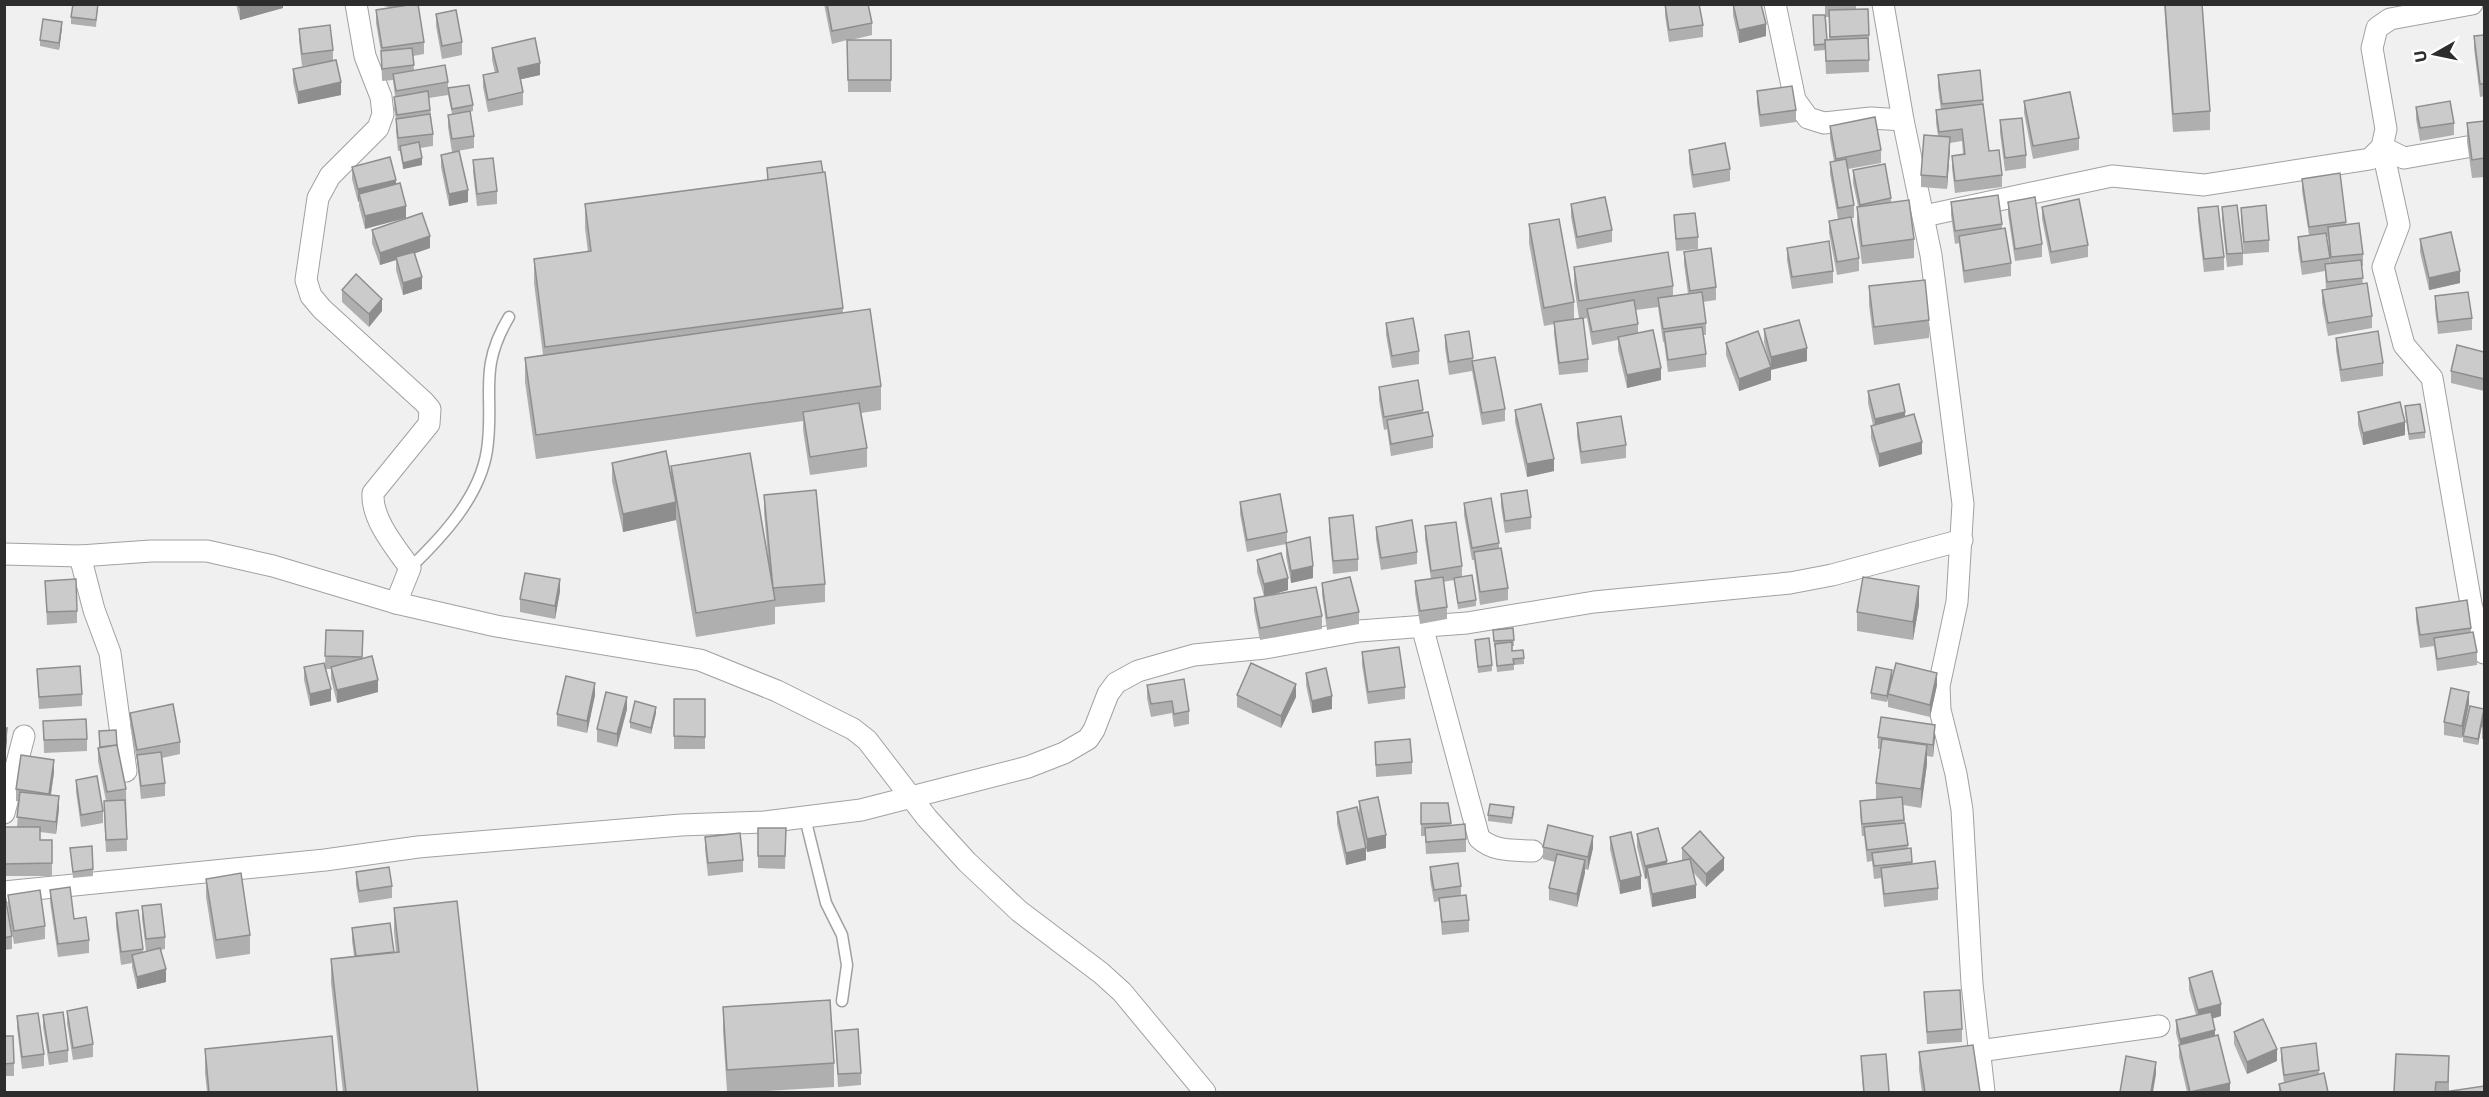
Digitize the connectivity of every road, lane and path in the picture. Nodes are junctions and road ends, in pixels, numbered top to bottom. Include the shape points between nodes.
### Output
1 (356, 4) edge
2 (1775, 4) edge
3 (1883, 4) edge
4 (2472, 4) edge
5 (2468, 5) edge
6 (1903, 120) junction
7 (2484, 144) edge
8 (2382, 147) junction
9 (1924, 216) junction
10 (509, 316) dead end
11 (1962, 540) junction
12 (4, 554) edge
13 (80, 556) junction
14 (410, 568) junction
15 (396, 603) junction
16 (1422, 626) junction
17 (2484, 653) edge
18 (24, 736) dead end
19 (126, 771) dead end
20 (912, 798) junction
21 (4, 813) edge
22 (805, 818) junction
23 (1533, 851) dead end
24 (4, 892) edge
25 (842, 1001) dead end
26 (2159, 1026) dead end
27 (1978, 1051) junction
28 (1205, 1092) edge
29 (1984, 1092) edge

1 - 14 street via 365,56 381,97 383,114 378,128 330,176 320,192 306,280 311,296 322,309 430,409 429,424 373,493 376,515
2 - 6 street via 1795,100 1808,118 1824,123 1871,118
3 - 6 street
4 - 5 street
5 - 8 street via 2390,19 2377,27 2372,48 2386,129
6 - 9 street
7 - 8 street via 2403,158
8 - 9 street via 2370,159 2204,184 2112,176
8 - 17 street via 2399,225 2383,267 2404,345 2432,378 2471,604
9 - 11 street via 1963,504
10 - 14 lane via 498,336 489,370 486,452 477,480 439,540
11 - 16 street via 1790,584 1594,602
11 - 27 street via 1957,602 1939,686 1940,710 1962,810
12 - 13 street
13 - 15 street via 207,551 273,566
13 - 19 street via 110,653
14 - 15 street
15 - 20 street via 496,626 700,660 777,691 853,729 883,757
16 - 20 street via 1194,655 1138,671 1116,683 1103,703 1094,730 1077,747 1028,767
16 - 23 street via 1479,838 1488,846
18 - 21 street
20 - 22 street
20 - 28 street via 1002,896 1122,992
22 - 24 street via 418,847
22 - 25 lane via 826,903 842,935 847,965
26 - 27 street
27 - 29 street

